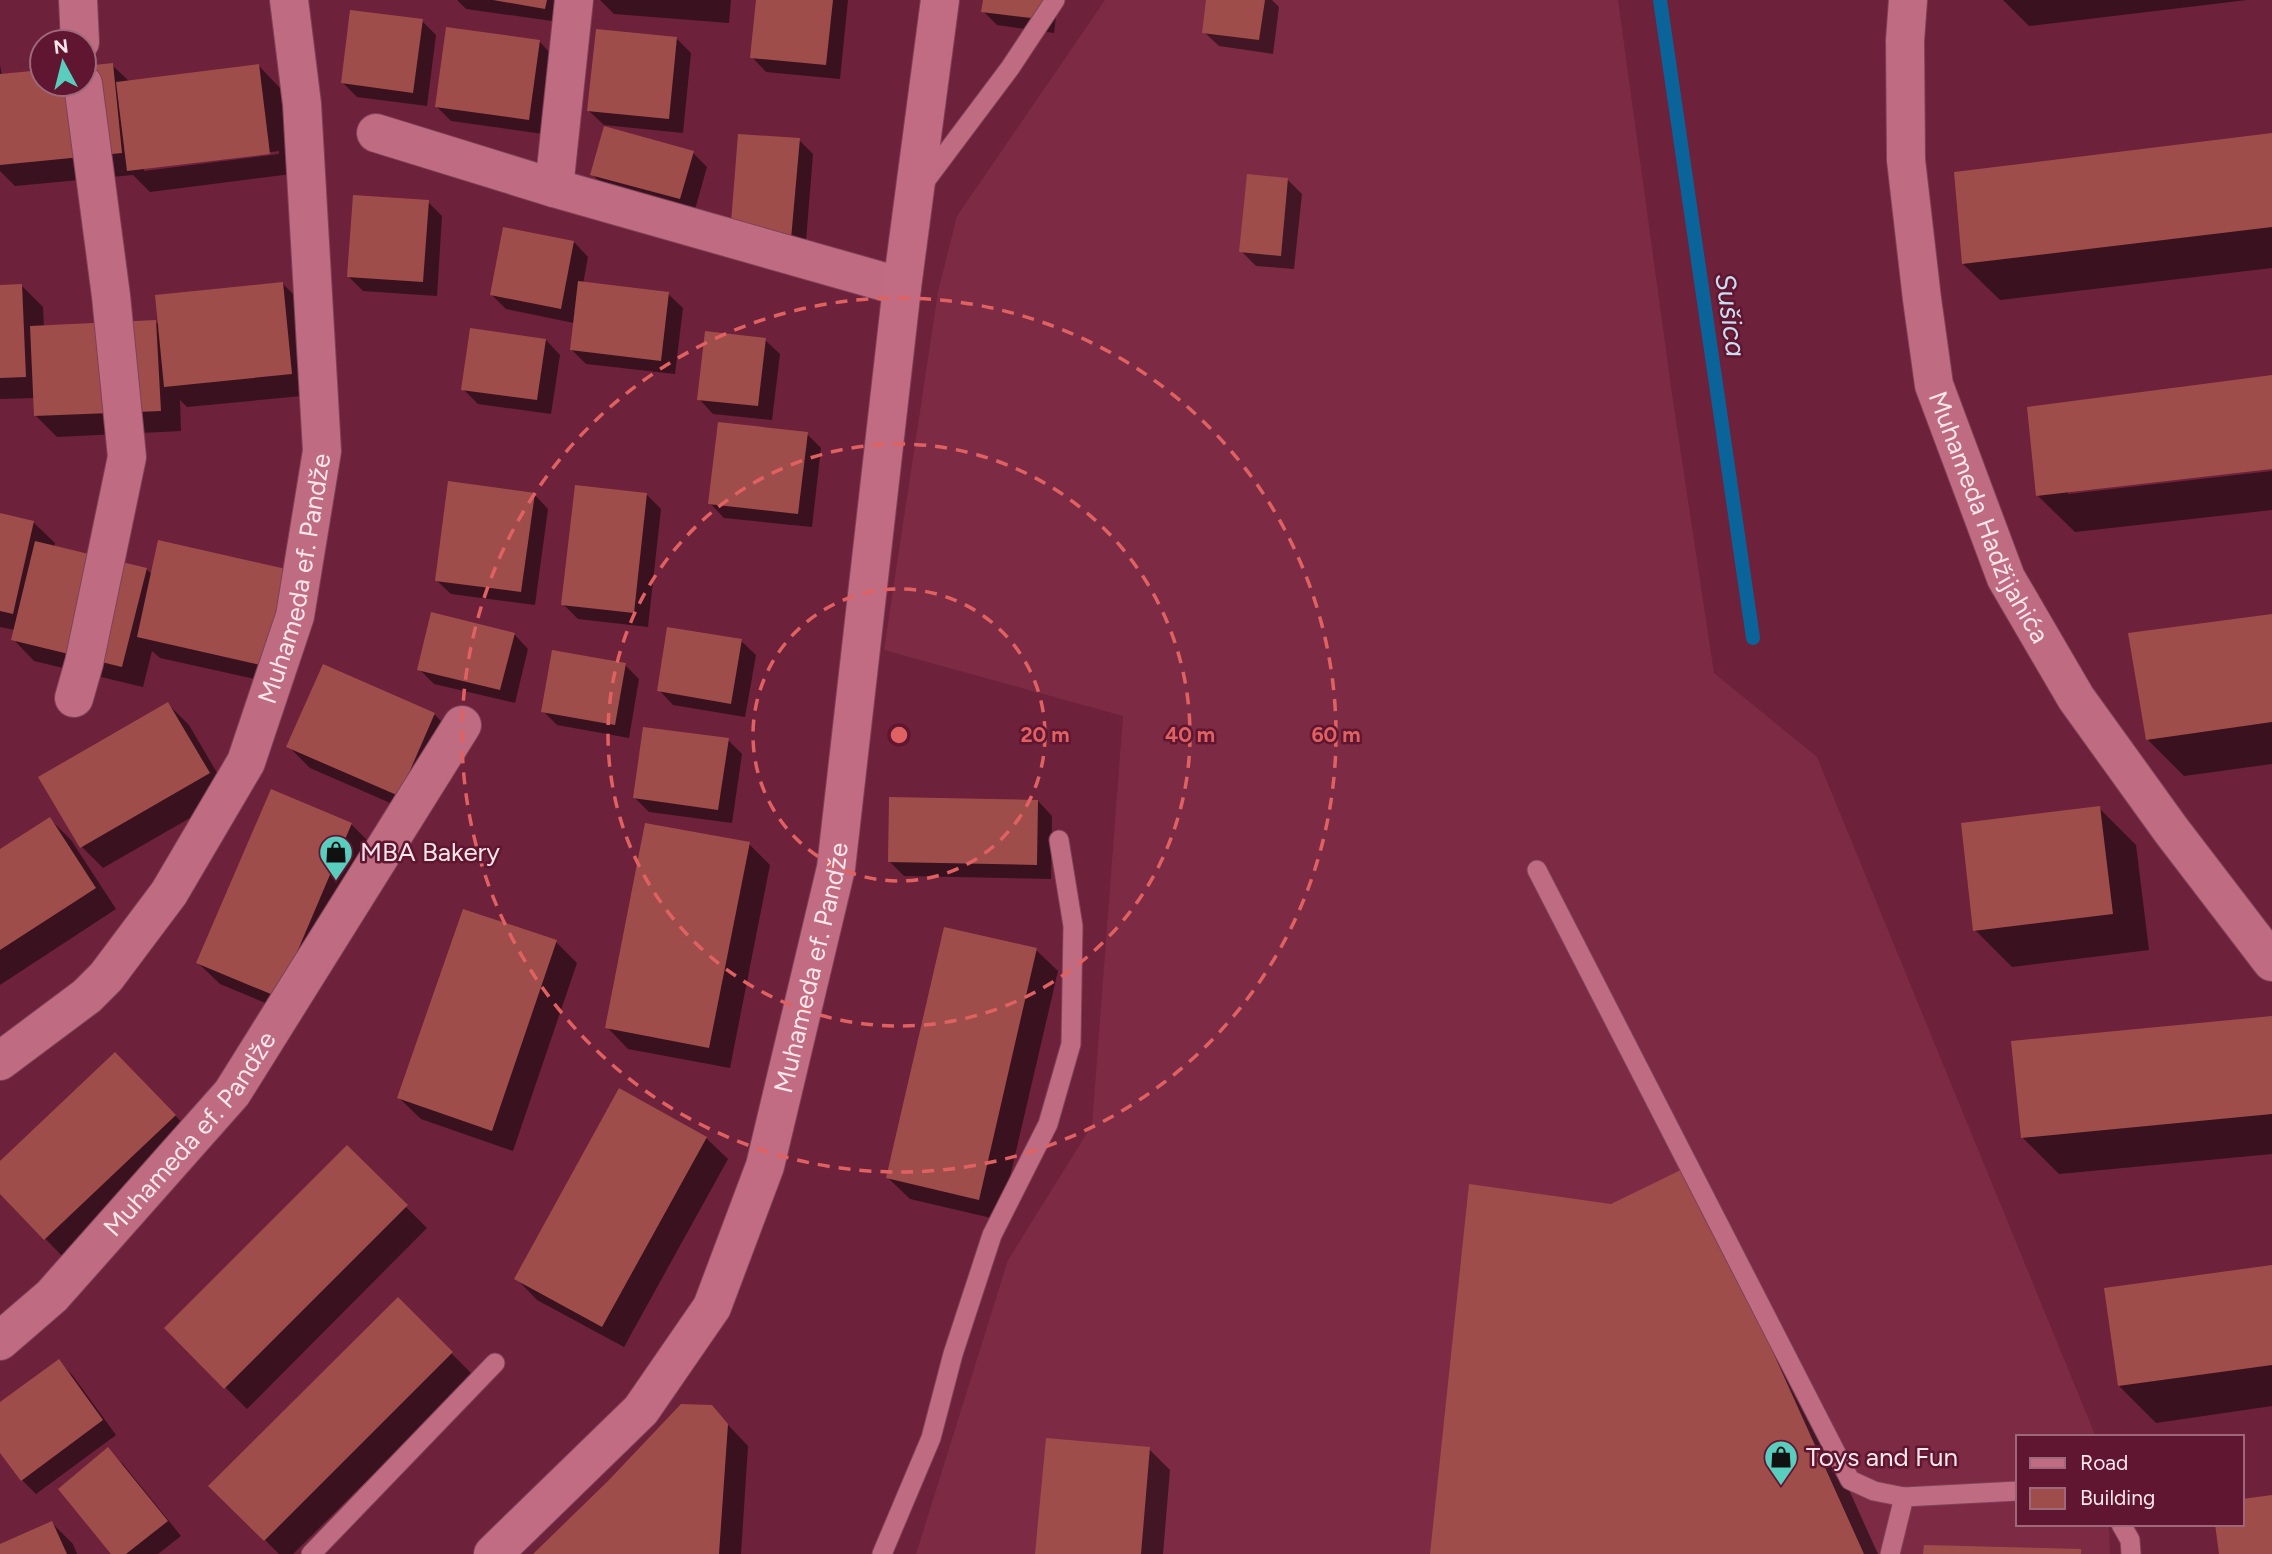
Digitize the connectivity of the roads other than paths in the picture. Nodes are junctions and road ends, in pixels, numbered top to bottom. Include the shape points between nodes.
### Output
1 (78, 0) edge
2 (289, 0) edge
3 (574, 0) edge
4 (940, 0) edge
5 (1055, 0) edge
6 (1908, 0) edge
7 (79, 28) edge
8 (85, 98) edge
9 (376, 133) dead end
10 (554, 188) junction
11 (914, 196) junction
12 (902, 287) junction
13 (74, 698) dead end
14 (462, 725) dead end
15 (1059, 839) dead end
16 (1537, 870) dead end
17 (2272, 962) edge
18 (0, 1061) edge
19 (0, 1341) edge
20 (495, 1363) dead end
21 (2016, 1492) edge
22 (1904, 1497) junction
23 (2122, 1526) edge
24 (310, 1554) edge
25 (493, 1554) edge
26 (882, 1554) edge
27 (1891, 1554) edge
28 (2131, 1554) edge

1 - 7 street
2 - 18 street, Muhameda ef. Pandže via 302,104 322,451 295,616 246,762 169,893 87,996
3 - 10 street
4 - 11 street, Muhameda ef. Pandže
5 - 11 lane
6 - 17 street, Muhameda Hadžijahića via 1906,160 1934,385 2006,578 2076,698
8 - 13 street via 127,457
9 - 10 street
10 - 12 street
11 - 12 street, Muhameda ef. Pandže
12 - 25 street, Muhameda ef. Pandže via 836,868 765,1166 712,1307 641,1410
14 - 19 street, Muhameda ef. Pandže via 232,1093 52,1296
15 - 26 lane via 1073,926 1071,1044 1048,1124 992,1235 931,1438
16 - 22 lane via 1850,1480
20 - 24 lane
21 - 22 lane
22 - 27 lane
23 - 28 lane

